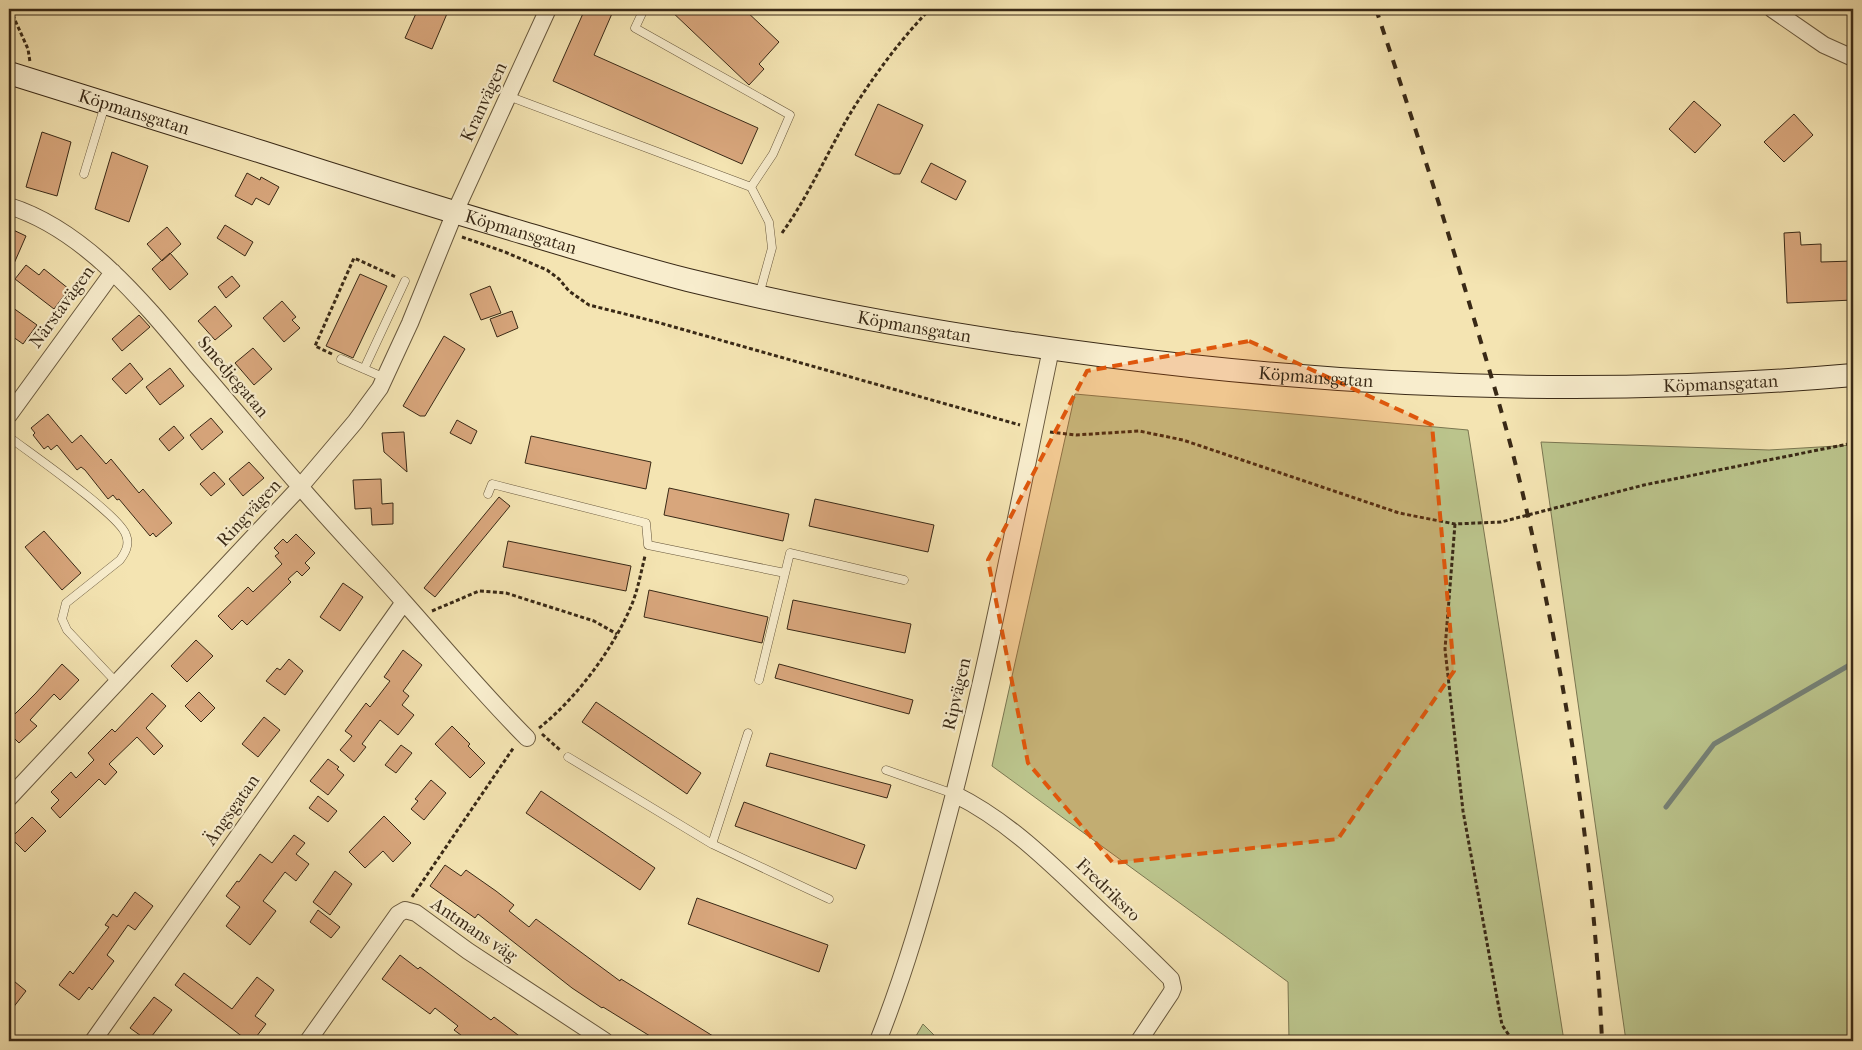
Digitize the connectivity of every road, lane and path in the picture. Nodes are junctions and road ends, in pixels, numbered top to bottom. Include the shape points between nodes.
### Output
1 (10, 9) edge
2 (548, 9) edge
3 (644, 9) edge
4 (930, 9) edge
5 (1772, 9) edge
6 (1853, 58) edge
7 (18, 76) edge
8 (508, 96) junction
9 (106, 103) junction
10 (84, 174) dead end
11 (751, 187) junction
12 (9, 206) edge
13 (451, 222) junction
14 (772, 248) junction
15 (113, 272) junction
16 (405, 281) joint
17 (759, 296) junction
18 (1051, 349) junction
19 (341, 359) joint
20 (364, 368) junction
21 (1853, 375) edge
22 (385, 378) junction
23 (9, 415) edge
24 (1034, 430) junction
25 (9, 437) edge
26 (1853, 443) edge
27 (300, 488) junction
28 (488, 494) dead end
29 (1455, 524) junction
30 (785, 573) junction
31 (904, 580) dead end
32 (404, 602) junction
33 (420, 620) junction
34 (617, 634) dead end
35 (759, 680) dead end
36 (117, 683) junction
37 (748, 733) dead end
38 (532, 734) joint
39 (568, 757) joint
40 (886, 770) dead end
41 (954, 794) junction
42 (9, 798) edge
43 (712, 844) junction
44 (829, 899) dead end
45 (93, 1041) edge
46 (308, 1041) edge
47 (606, 1041) edge
48 (878, 1041) edge
49 (1139, 1041) edge
50 (1513, 1041) edge

1 - 7 path via 28,49 31,64
2 - 8 street, Kranvägen
3 - 11 lane via 635,28 790,115 773,154
4 - 14 path via 905,36 854,109 797,212
5 - 6 street via 1824,44
7 - 9 street, Köpmansgatan
8 - 11 lane
8 - 13 street, Kranvägen
9 - 10 lane
9 - 13 street, Köpmansgatan
11 - 14 lane via 769,222
12 - 15 street, Smedjegatan via 76,241
13 - 17 street, Köpmansgatan
13 - 22 street, Ringvägen
13 - 24 path via 505,252 547,270 589,306
14 - 17 lane
15 - 23 street, Närstavägen
15 - 27 street, Smedjegatan via 148,307
16 - 19 path via 354,258 315,346
16 - 20 lane
17 - 18 street, Köpmansgatan via 910,326
18 - 21 street, Köpmansgatan via 1258,373 1477,386 1626,387
18 - 24 street, Ripvägen
19 - 20 lane
20 - 22 lane
22 - 27 street, Ringvägen via 355,422
24 - 29 path via 1076,434 1140,431 1184,440 1399,513
24 - 41 street, Ripvägen via 978,697
25 - 36 lane via 106,511 126,534 128,543 120,560 66,603 62,620 67,630
26 - 29 path via 1644,485 1501,522
27 - 32 street, Smedjegatan
27 - 36 street, Ringvägen
28 - 30 lane via 492,484 646,523 648,545
29 - 50 path via 1445,649 1463,811 1502,1025
30 - 31 lane via 790,553
30 - 35 lane
32 - 33 street, Smedjegatan
32 - 45 street, Ängsgatan
33 - 34 path via 432,611 479,591 506,593 594,621
33 - 38 street, Smedjegatan via 497,708
36 - 42 street, Ringvägen
37 - 43 lane
38 - 39 path
39 - 43 lane
40 - 41 lane
41 - 48 street, Ripvägen via 917,932
41 - 49 street, Fredriksro via 1014,831 1171,979 1171,993
43 - 44 lane
46 - 47 street, Antmans väg via 398,914 405,910 416,913

